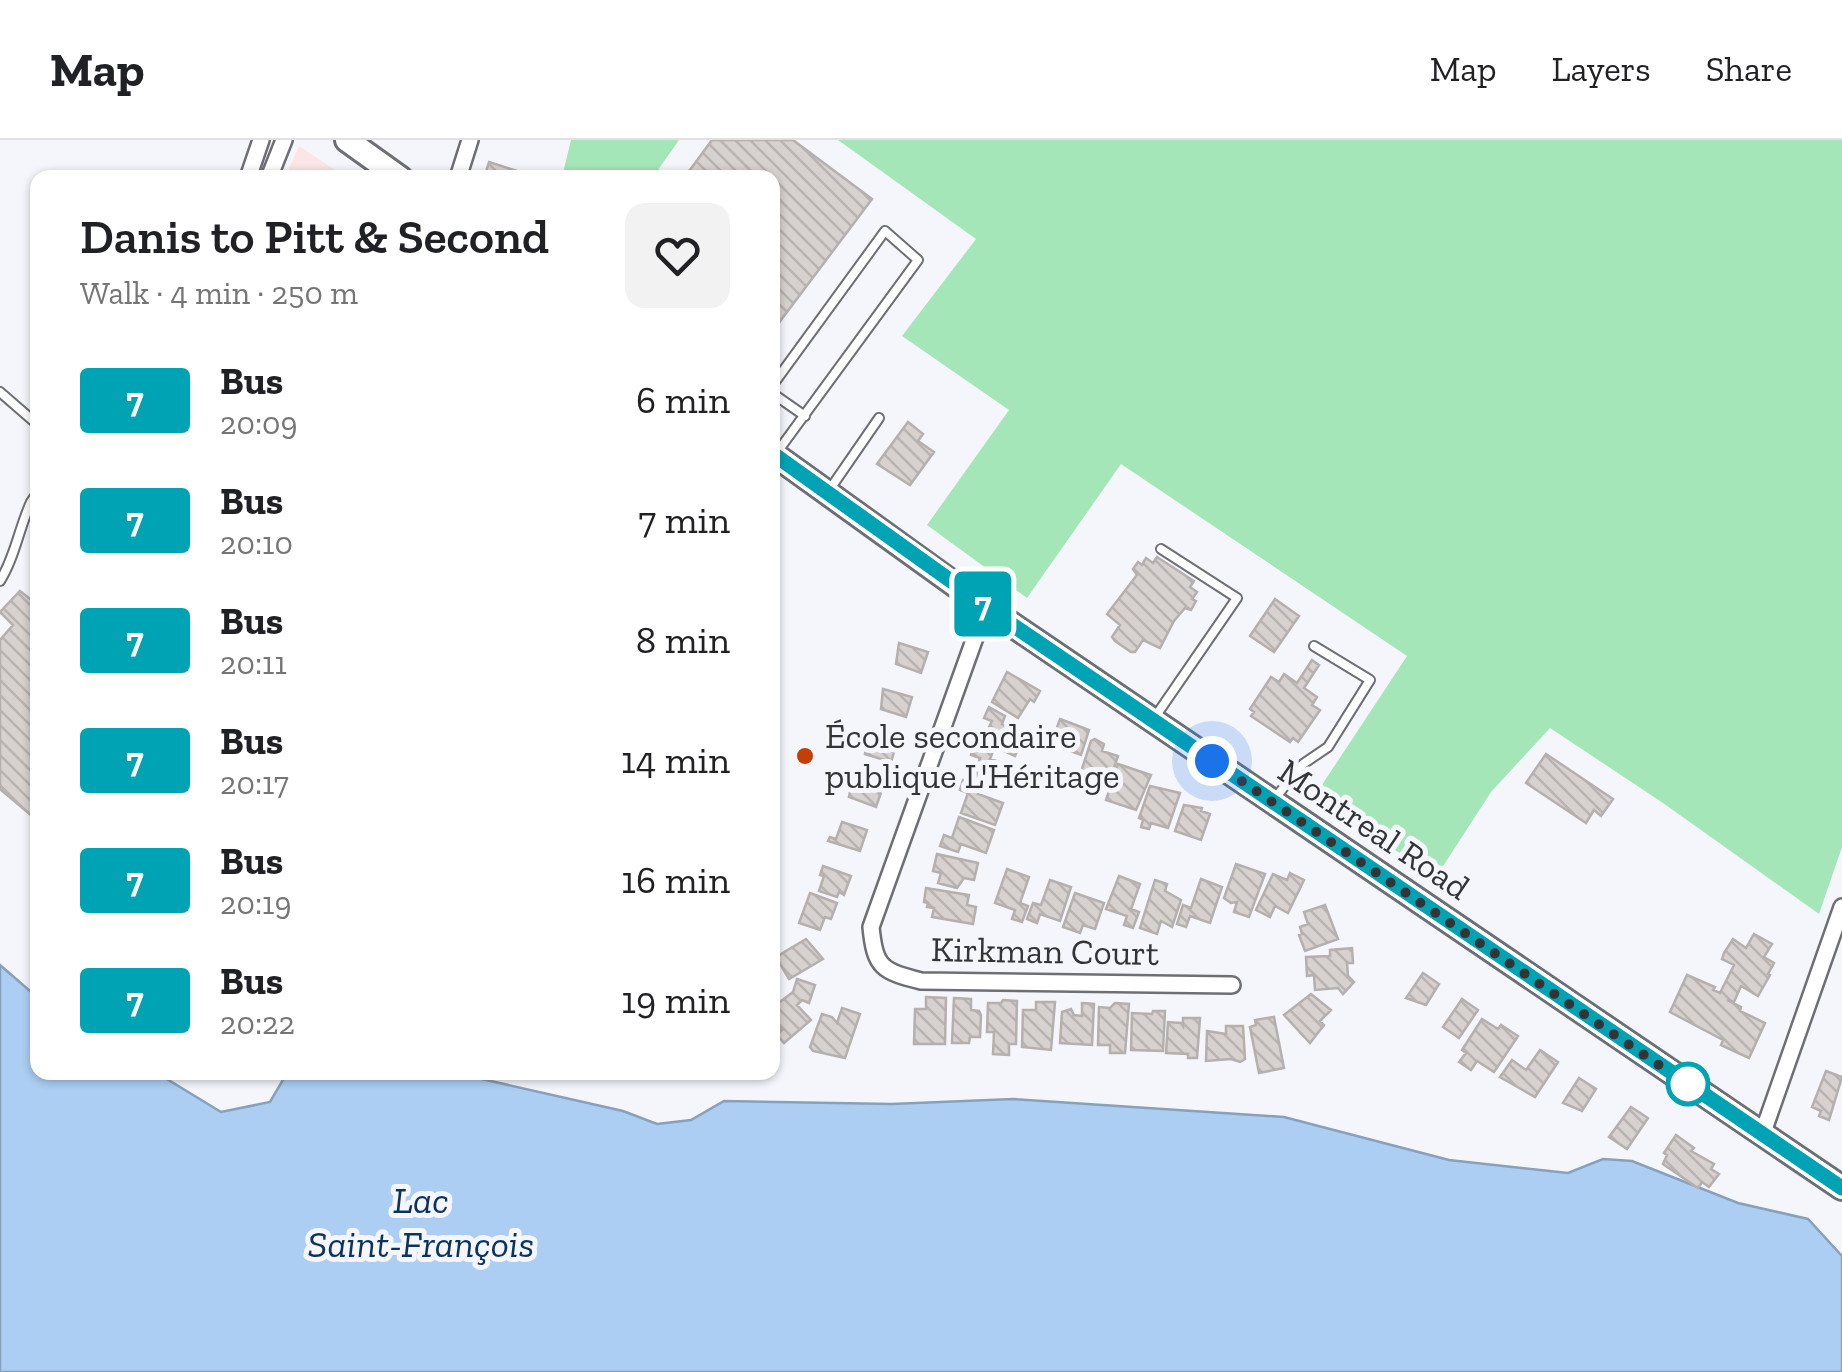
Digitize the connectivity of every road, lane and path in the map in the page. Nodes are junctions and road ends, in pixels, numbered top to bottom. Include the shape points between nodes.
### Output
1 (260, 140) edge
2 (284, 140) edge
3 (346, 140) edge
4 (470, 140) edge
5 (251, 170) edge
6 (271, 170) edge
7 (389, 170) edge
8 (461, 170) edge
9 (780, 378) edge
10 (0, 392) edge
11 (780, 396) edge
12 (805, 416) junction
13 (878, 418) dead end
14 (30, 419) edge
15 (780, 447) edge
16 (780, 458) edge
17 (828, 492) junction
18 (30, 511) edge
19 (1160, 549) dead end
20 (0, 581) edge
21 (986, 607) junction
22 (1314, 646) dead end
23 (1152, 720) junction
24 (1272, 802) junction
25 (1842, 907) edge
26 (1232, 984) dead end
27 (1762, 1135) junction
28 (1842, 1188) edge

1 - 5 street
2 - 6 street
3 - 7 main road
4 - 8 street
9 - 12 lane via 886,231 918,260
10 - 14 lane
11 - 12 lane
12 - 15 lane
13 - 17 lane
16 - 17 main road, Montreal Road
17 - 21 main road, Montreal Road
18 - 20 lane
19 - 23 lane via 1237,598
21 - 23 main road, Montreal Road
21 - 26 street, Kirkman Court via 871,926 874,956 890,973 921,981
22 - 24 lane via 1370,680 1328,747 1302,764
23 - 24 main road, Montreal Road
24 - 27 main road, Montreal Road
25 - 27 street
27 - 28 main road, Montreal Road

